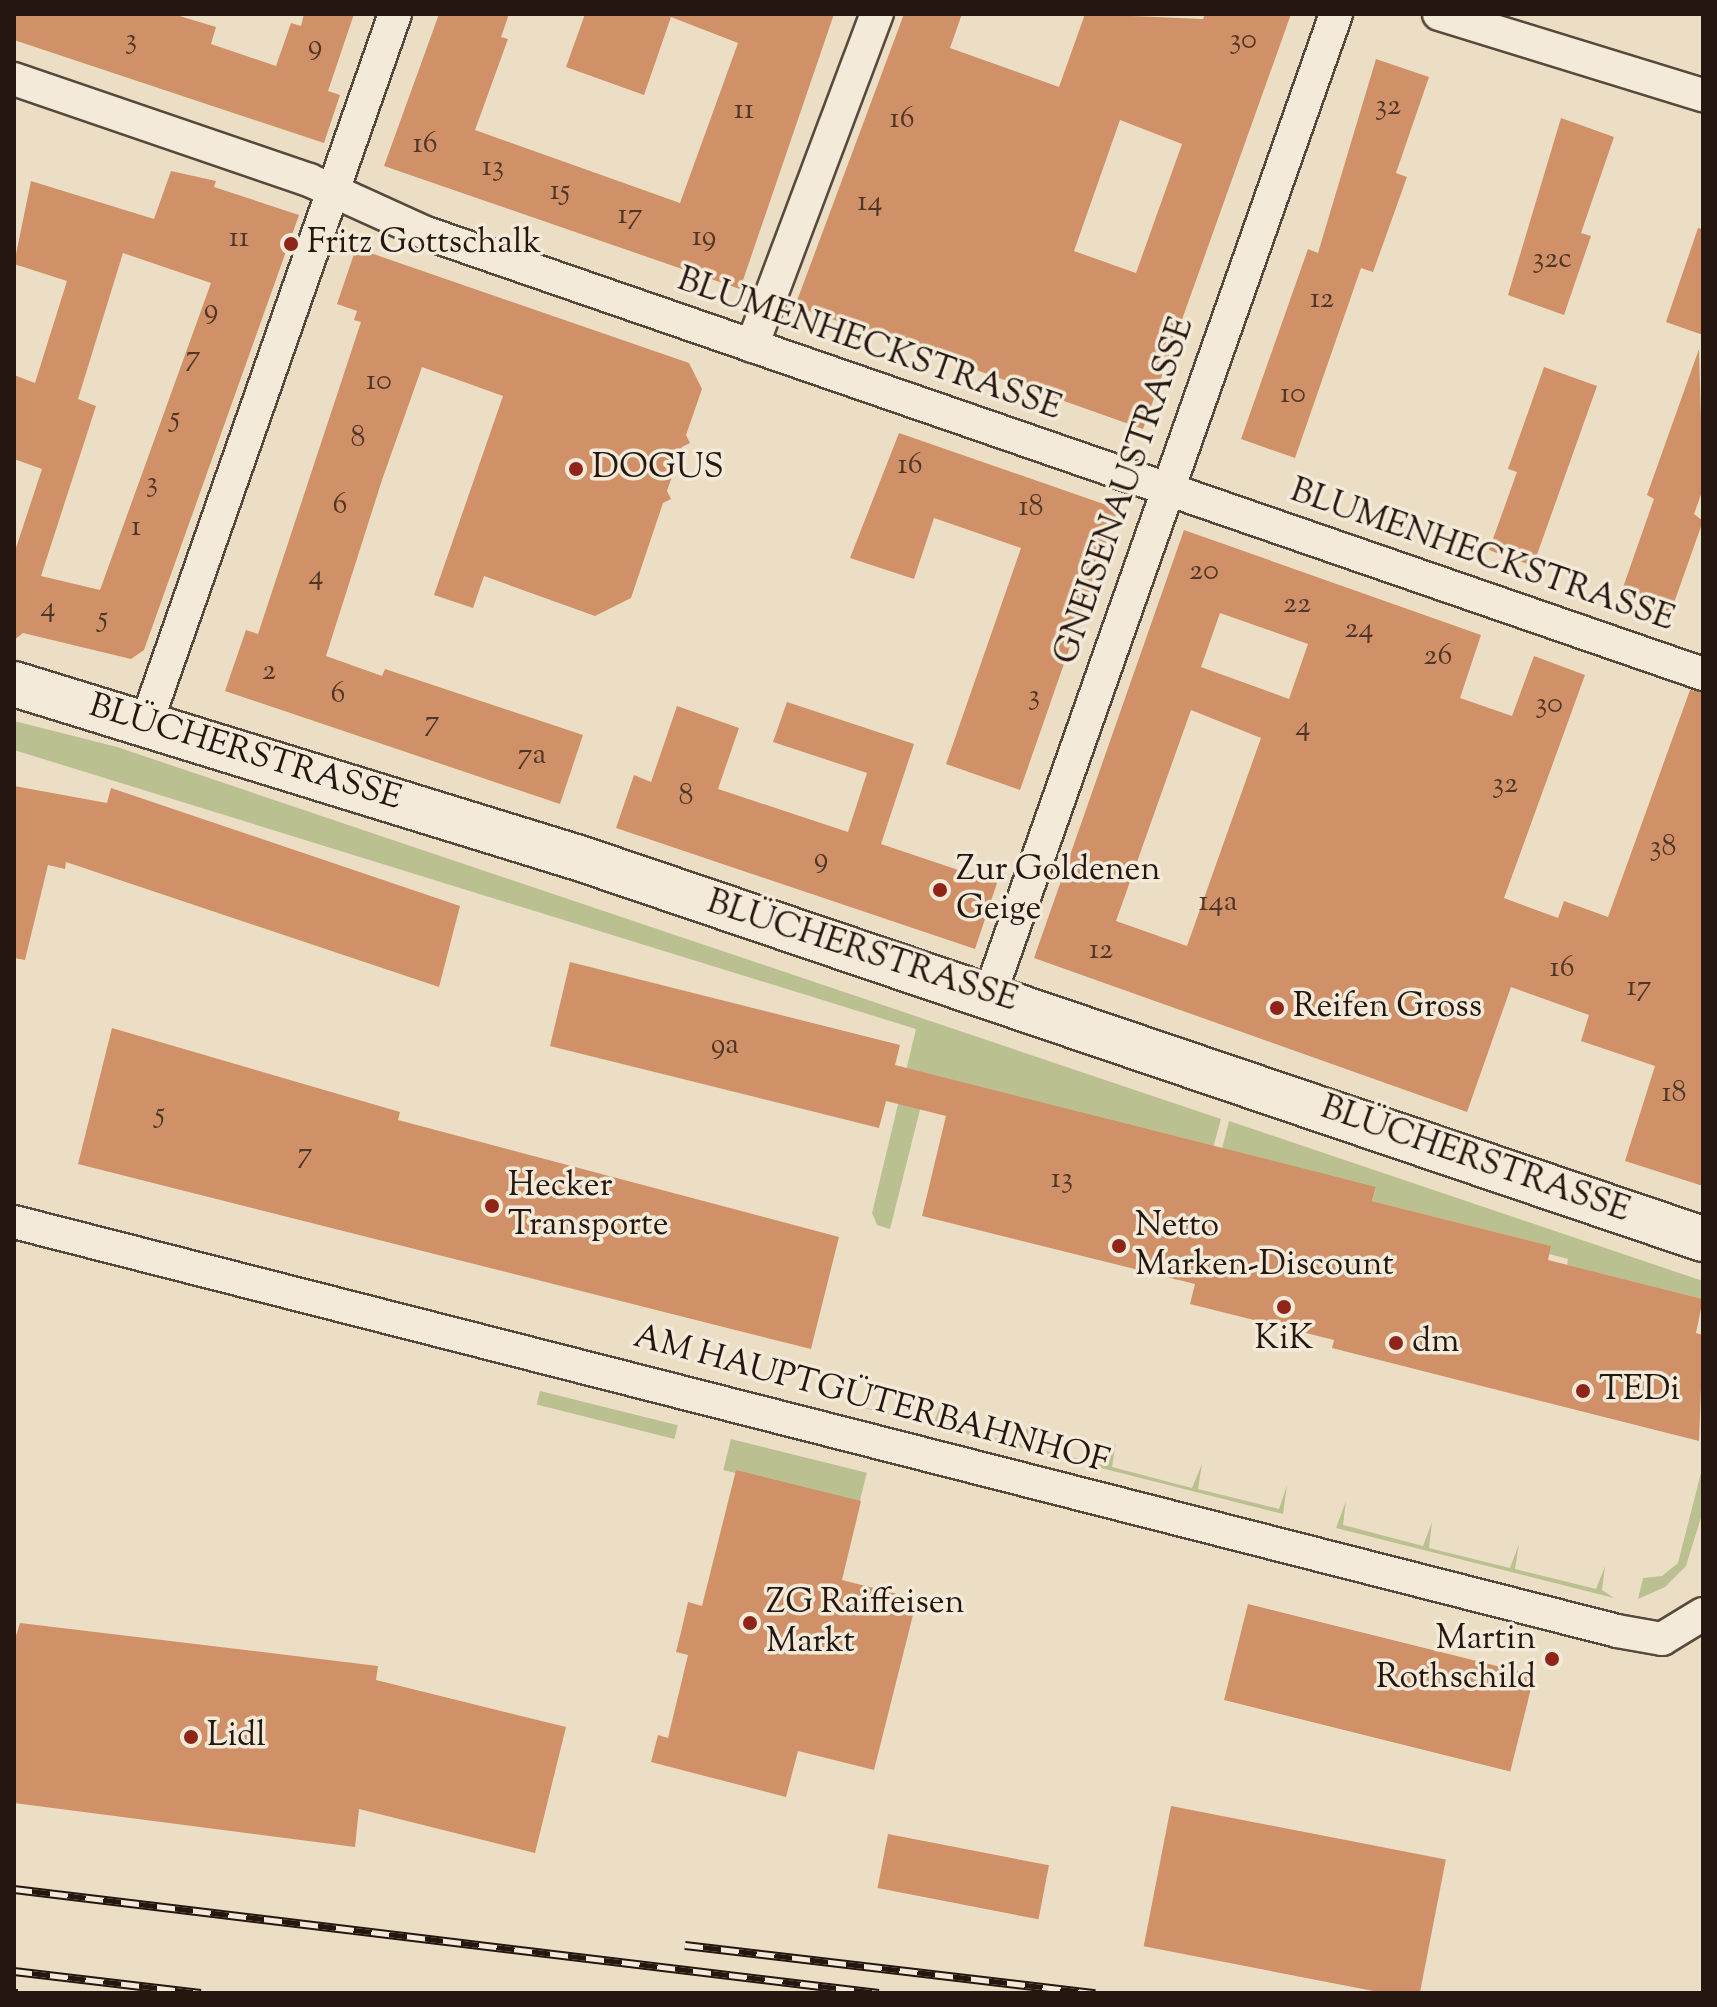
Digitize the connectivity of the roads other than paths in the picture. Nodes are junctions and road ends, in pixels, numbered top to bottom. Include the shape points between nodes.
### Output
1 (395, 14) edge
2 (877, 14) edge
3 (1336, 14) edge
4 (1439, 14) edge
5 (14, 79) edge
6 (1703, 95) edge
7 (337, 194) junction
8 (752, 346) junction
9 (1165, 485) junction
10 (1703, 674) edge
11 (14, 684) edge
12 (147, 721) junction
13 (990, 994) junction
14 (14, 1222) edge
15 (1703, 1239) edge
16 (1703, 1614) edge

1 - 7 street
2 - 8 street
3 - 9 street, GNEISENAUSTRASSE
4 - 6 street
5 - 7 street, BLUMENHECKSTRASSE
7 - 8 street, BLUMENHECKSTRASSE via 426,233
7 - 12 street
8 - 9 street, BLUMENHECKSTRASSE
9 - 10 street, BLUMENHECKSTRASSE
9 - 13 street, GNEISENAUSTRASSE
11 - 12 main road, BLÜCHERSTRASSE
12 - 13 main road, BLÜCHERSTRASSE
13 - 15 main road, BLÜCHERSTRASSE
14 - 16 street, AM HAUPTGÜTERBAHNHOF via 1617,1631 1662,1639

